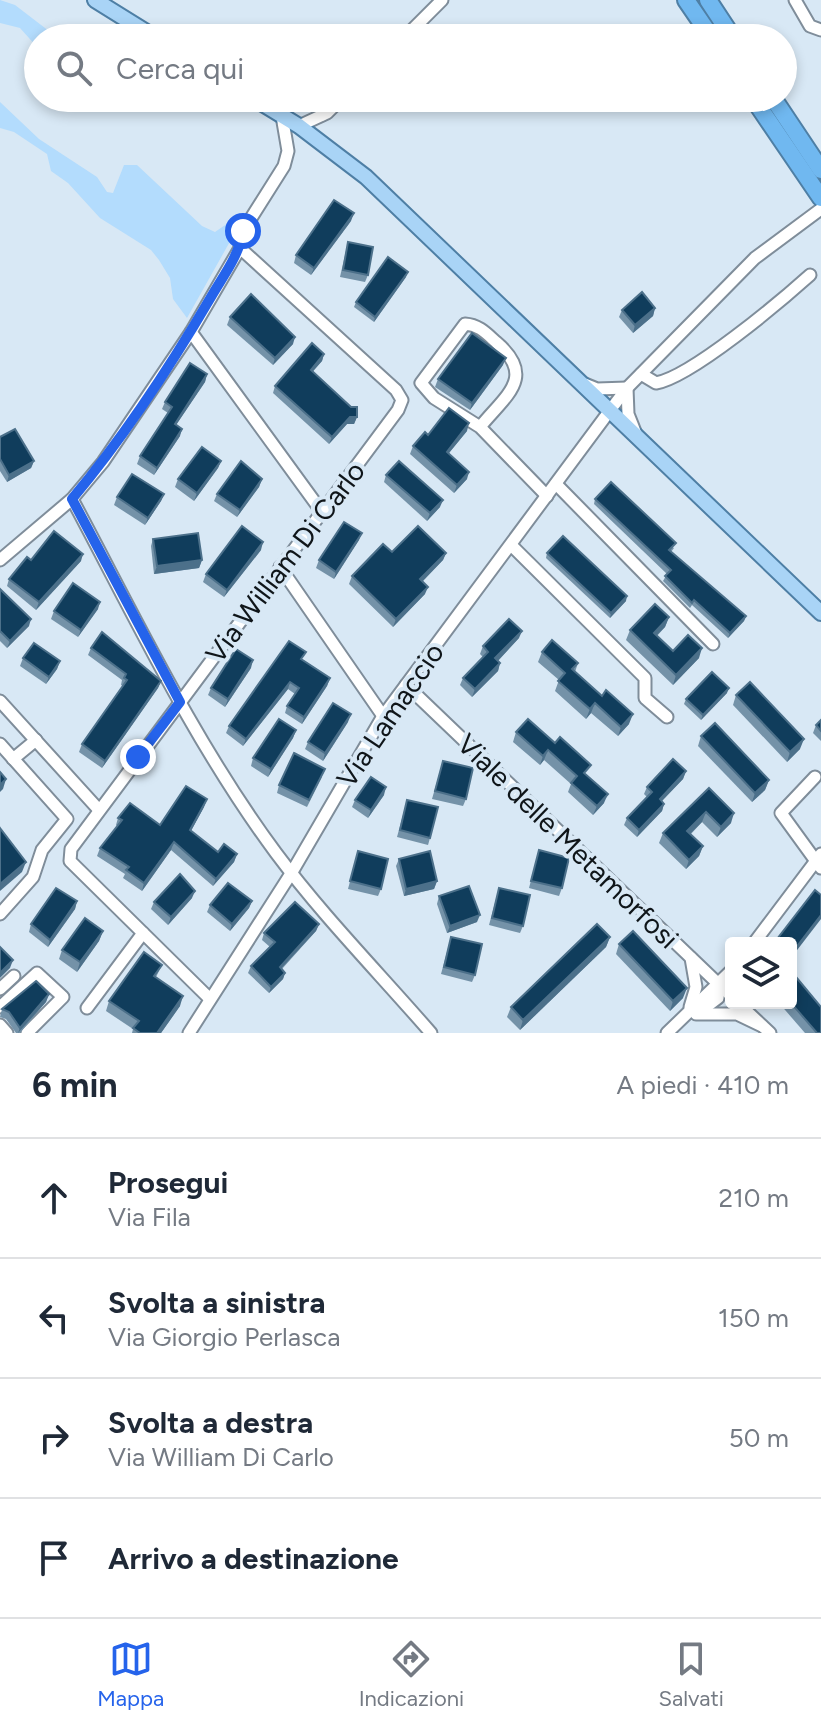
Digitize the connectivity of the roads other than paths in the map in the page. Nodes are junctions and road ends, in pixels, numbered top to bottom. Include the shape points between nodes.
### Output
1 (95, 0) edge
2 (442, 0) edge
3 (686, 0) edge
4 (708, 0) edge
5 (795, 0) edge
6 (134, 24) edge
7 (418, 24) edge
8 (702, 24) edge
9 (724, 24) edge
10 (821, 30) edge
11 (276, 112) edge
12 (326, 112) edge
13 (763, 112) edge
14 (782, 112) edge
15 (322, 115) joint
16 (282, 116) junction
17 (299, 126) junction
18 (821, 170) edge
19 (821, 198) edge
20 (821, 209) edge
21 (240, 248) junction
22 (810, 275) dead end
23 (191, 332) junction
24 (641, 374) junction
25 (583, 384) junction
26 (627, 388) junction
27 (611, 409) junction
28 (480, 427) junction
29 (637, 435) junction
30 (556, 484) junction
31 (547, 496) junction
32 (72, 499) junction
33 (322, 512) junction
34 (511, 545) junction
35 (0, 560) edge
36 (280, 567) junction
37 (815, 601) edge
38 (821, 613) edge
39 (713, 644) dead end
40 (406, 685) junction
41 (0, 701) edge
42 (180, 702) junction
43 (383, 716) junction
44 (667, 717) dead end
45 (36, 740) junction
46 (0, 744) edge
47 (13, 759) junction
48 (815, 777) dead end
49 (99, 810) junction
50 (819, 861) edge
51 (292, 872) junction
52 (0, 914) edge
53 (143, 933) junction
54 (759, 937) edge
55 (691, 958) junction
56 (14, 976) dead end
57 (725, 978) edge
58 (719, 985) junction
59 (0, 989) edge
60 (725, 990) edge
61 (210, 999) junction
62 (0, 1007) edge
63 (87, 1008) dead end
64 (744, 1009) edge
65 (692, 1013) junction
66 (0, 1025) edge
67 (766, 1029) edge
68 (7, 1033) edge
69 (27, 1033) edge
70 (189, 1033) edge
71 (431, 1033) edge
72 (667, 1033) edge

1 - 6 main road
2 - 7 street
3 - 8 highway
4 - 9 highway
5 - 10 street via 810,26
11 - 16 main road
12 - 15 street
13 - 19 highway
14 - 18 highway
15 - 17 street
16 - 17 main road
16 - 21 street via 288,151 284,166 243,231
17 - 25 main road via 366,177
20 - 24 street, Via Lamaccio via 755,258
21 - 23 street
21 - 33 street, Via William Di Carlo via 402,400
22 - 24 street via 772,310 683,372 656,383
23 - 32 street
23 - 33 street
24 - 26 street, Via Lamaccio
25 - 26 street
25 - 27 main road
26 - 27 street, Via Lamaccio
26 - 29 street via 628,414
27 - 29 main road
27 - 30 street, Via Lamaccio
28 - 28 street via 434,398 421,383 465,324 476,325 511,354 518,369 518,379
28 - 31 street
29 - 37 main road
30 - 31 street, Via Lamaccio
30 - 39 street
31 - 34 street, Via Lamaccio
32 - 35 street
32 - 42 street
33 - 36 street, Via William Di Carlo
34 - 40 street, Via Lamaccio
34 - 44 street via 645,678 645,698
36 - 42 street, Via William Di Carlo
36 - 43 street
37 - 38 main road
40 - 43 street, Via Lamaccio
40 - 55 street, Viale delle Metamorfosi
41 - 45 street
42 - 49 street, Via William Di Carlo
42 - 51 street
43 - 51 street, Via Lamaccio
45 - 47 street
45 - 49 street
46 - 47 street
47 - 52 street via 67,819 42,850 33,877
48 - 50 street via 781,813
49 - 53 street, Via William Di Carlo via 71,849 70,861
50 - 54 street
51 - 61 street, Via Lamaccio
51 - 71 street
53 - 61 street, Via William Di Carlo
53 - 63 street
55 - 58 street, Viale delle Metamorfosi
55 - 65 street via 696,987
56 - 59 street
57 - 58 street
58 - 60 street, Viale delle Metamorfosi
58 - 65 street via 708,990
61 - 70 street, Via Lamaccio
62 - 69 street via 37,973 63,997
64 - 67 street
65 - 67 street via 737,1014
65 - 72 street
66 - 68 street

